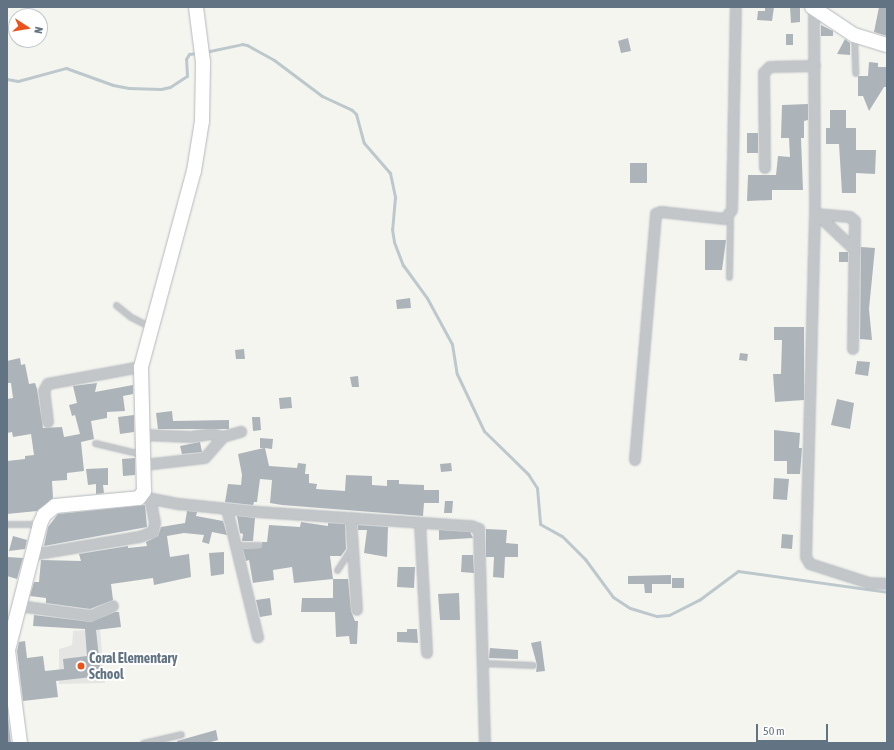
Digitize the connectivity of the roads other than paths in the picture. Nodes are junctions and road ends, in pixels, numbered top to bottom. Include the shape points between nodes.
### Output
1 (196, 7) edge
2 (736, 7) edge
3 (813, 8) edge
4 (854, 35) junction
5 (887, 45) edge
6 (815, 66) junction
7 (855, 73) dead end
8 (765, 168) dead end
9 (817, 214) junction
10 (730, 215) junction
11 (855, 250) junction
12 (729, 277) dead end
13 (116, 305) dead end
14 (152, 327) junction
15 (853, 349) dead end
16 (142, 367) junction
17 (48, 422) dead end
18 (241, 432) dead end
19 (143, 435) junction
20 (222, 437) junction
21 (95, 443) dead end
22 (144, 460) junction
23 (635, 460) dead end
24 (146, 498) junction
25 (227, 509) junction
26 (351, 518) junction
27 (420, 523) junction
28 (7, 524) edge
29 (40, 524) junction
30 (236, 545) junction
31 (259, 545) dead end
32 (352, 546) junction
33 (32, 554) junction
34 (337, 570) dead end
35 (887, 584) edge
36 (18, 606) junction
37 (113, 606) dead end
38 (357, 610) dead end
39 (258, 637) dead end
40 (8, 644) edge
41 (427, 653) dead end
42 (483, 664) junction
43 (533, 665) dead end
44 (181, 734) dead end
45 (20, 743) edge
46 (144, 743) edge
47 (485, 743) edge

1 - 14 street via 203,62 202,121 194,171
2 - 10 street
3 - 4 street
3 - 6 street
4 - 5 street
4 - 7 lane
6 - 8 street via 770,67 764,73
6 - 9 street
9 - 11 street
9 - 11 street via 853,218
9 - 35 street via 806,557 810,564 869,583
10 - 12 lane
10 - 23 street via 725,219 661,212 656,214
11 - 15 street
13 - 14 lane via 131,317
14 - 16 street
16 - 17 street via 48,384 44,391
16 - 19 street
18 - 20 street
19 - 20 street via 184,437 212,434
19 - 22 street
20 - 22 street via 205,458
21 - 22 lane
22 - 24 street
24 - 25 street
24 - 29 street via 55,506 44,515
24 - 33 street via 155,524 153,532 140,537
25 - 26 street
25 - 30 street
26 - 27 street
26 - 32 street
27 - 41 street
27 - 42 street via 471,526 479,529
28 - 29 lane
29 - 33 street
30 - 31 lane
30 - 39 street
32 - 34 lane
32 - 38 street
33 - 36 street
36 - 37 street via 91,616
36 - 40 street
40 - 45 street via 14,720
42 - 43 lane
42 - 47 street
44 - 46 lane

